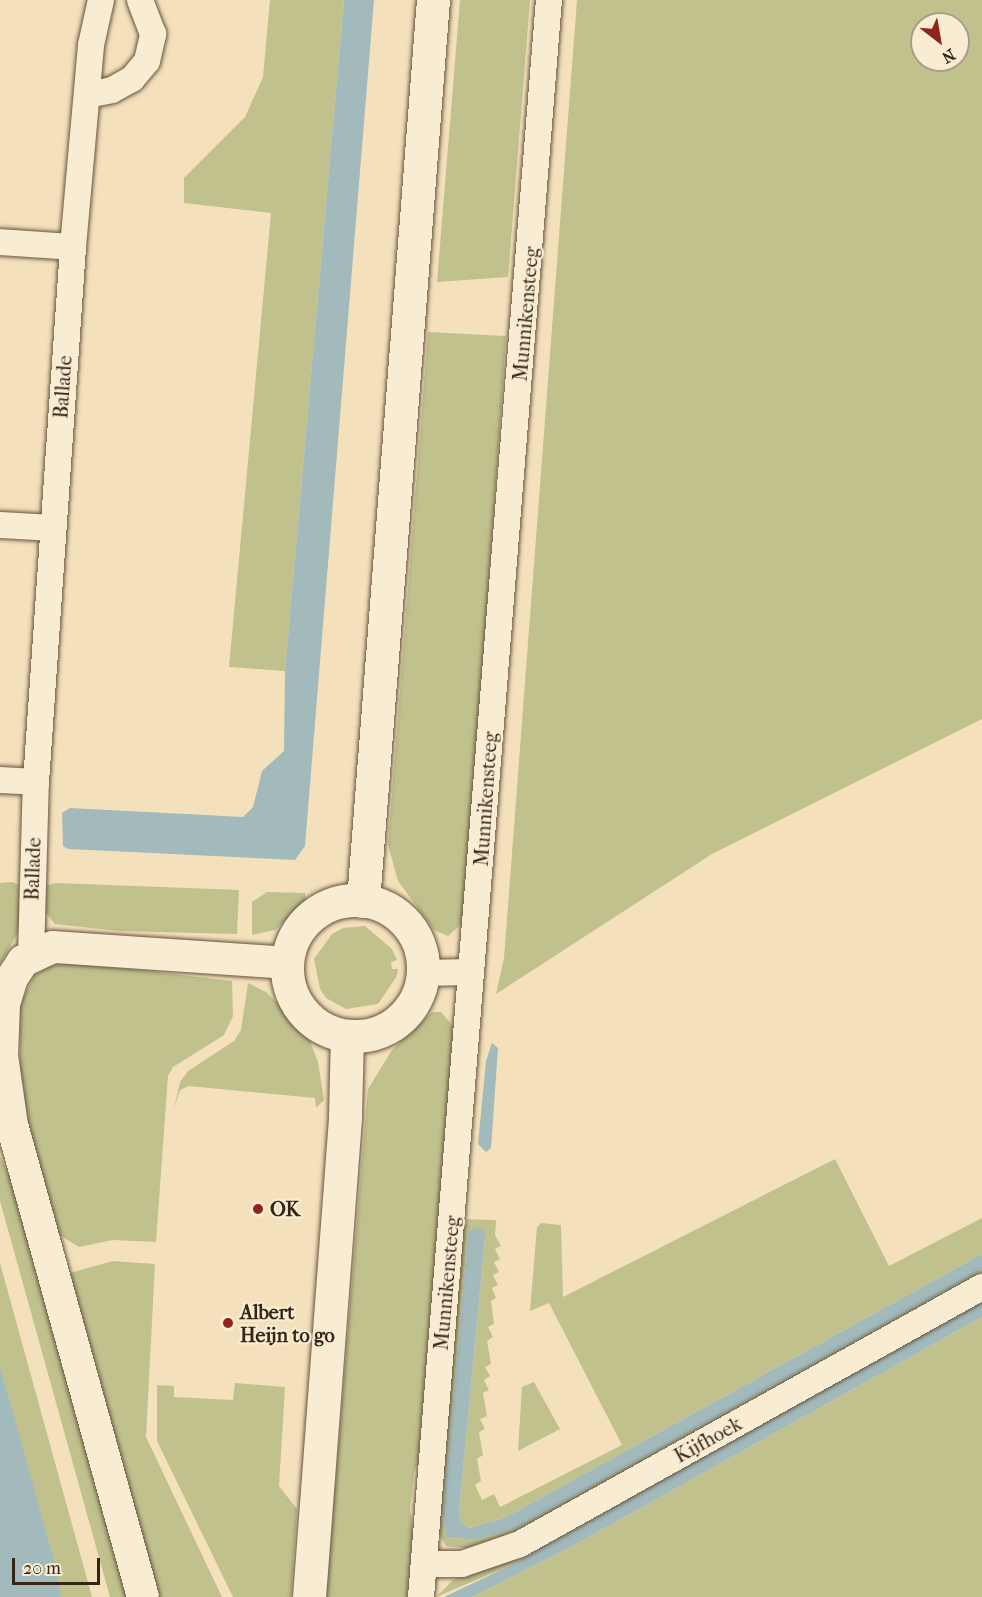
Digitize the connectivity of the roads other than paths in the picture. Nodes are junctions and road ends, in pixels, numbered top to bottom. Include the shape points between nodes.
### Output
1 (101, 0) edge
2 (140, 0) edge
3 (433, 0) edge
4 (549, 0) edge
5 (87, 95) junction
6 (0, 242) edge
7 (73, 247) junction
8 (0, 525) edge
9 (53, 528) junction
10 (0, 780) edge
11 (36, 782) junction
12 (363, 901) junction
13 (31, 956) junction
14 (287, 963) junction
15 (470, 972) junction
16 (423, 973) junction
17 (347, 1036) junction
18 (6, 1126) edge
19 (982, 1287) edge
20 (425, 1564) junction
21 (143, 1597) edge
22 (309, 1597) edge
23 (421, 1597) edge

1 - 5 street, Ballade via 91,45
2 - 5 street via 153,34 147,61 132,79 112,90
3 - 12 main road
4 - 15 street, Munnikensteeg
5 - 7 street, Ballade
6 - 7 street
7 - 9 street, Ballade
8 - 9 street
9 - 11 street, Ballade
10 - 11 street
11 - 13 street, Ballade
12 - 14 main road via 342,902 304,923
12 - 16 main road via 395,913 408,925 417,939
13 - 14 street via 66,945
13 - 18 street via 12,978 4,1004
14 - 17 main road via 289,983 310,1019
15 - 16 street
15 - 20 street, Munnikensteeg
16 - 17 main road via 414,1003 404,1016 378,1032
17 - 22 main road via 345,1116
18 - 21 street
19 - 20 street, Kijfhoek via 520,1544 462,1564
20 - 23 street, Munnikensteeg

